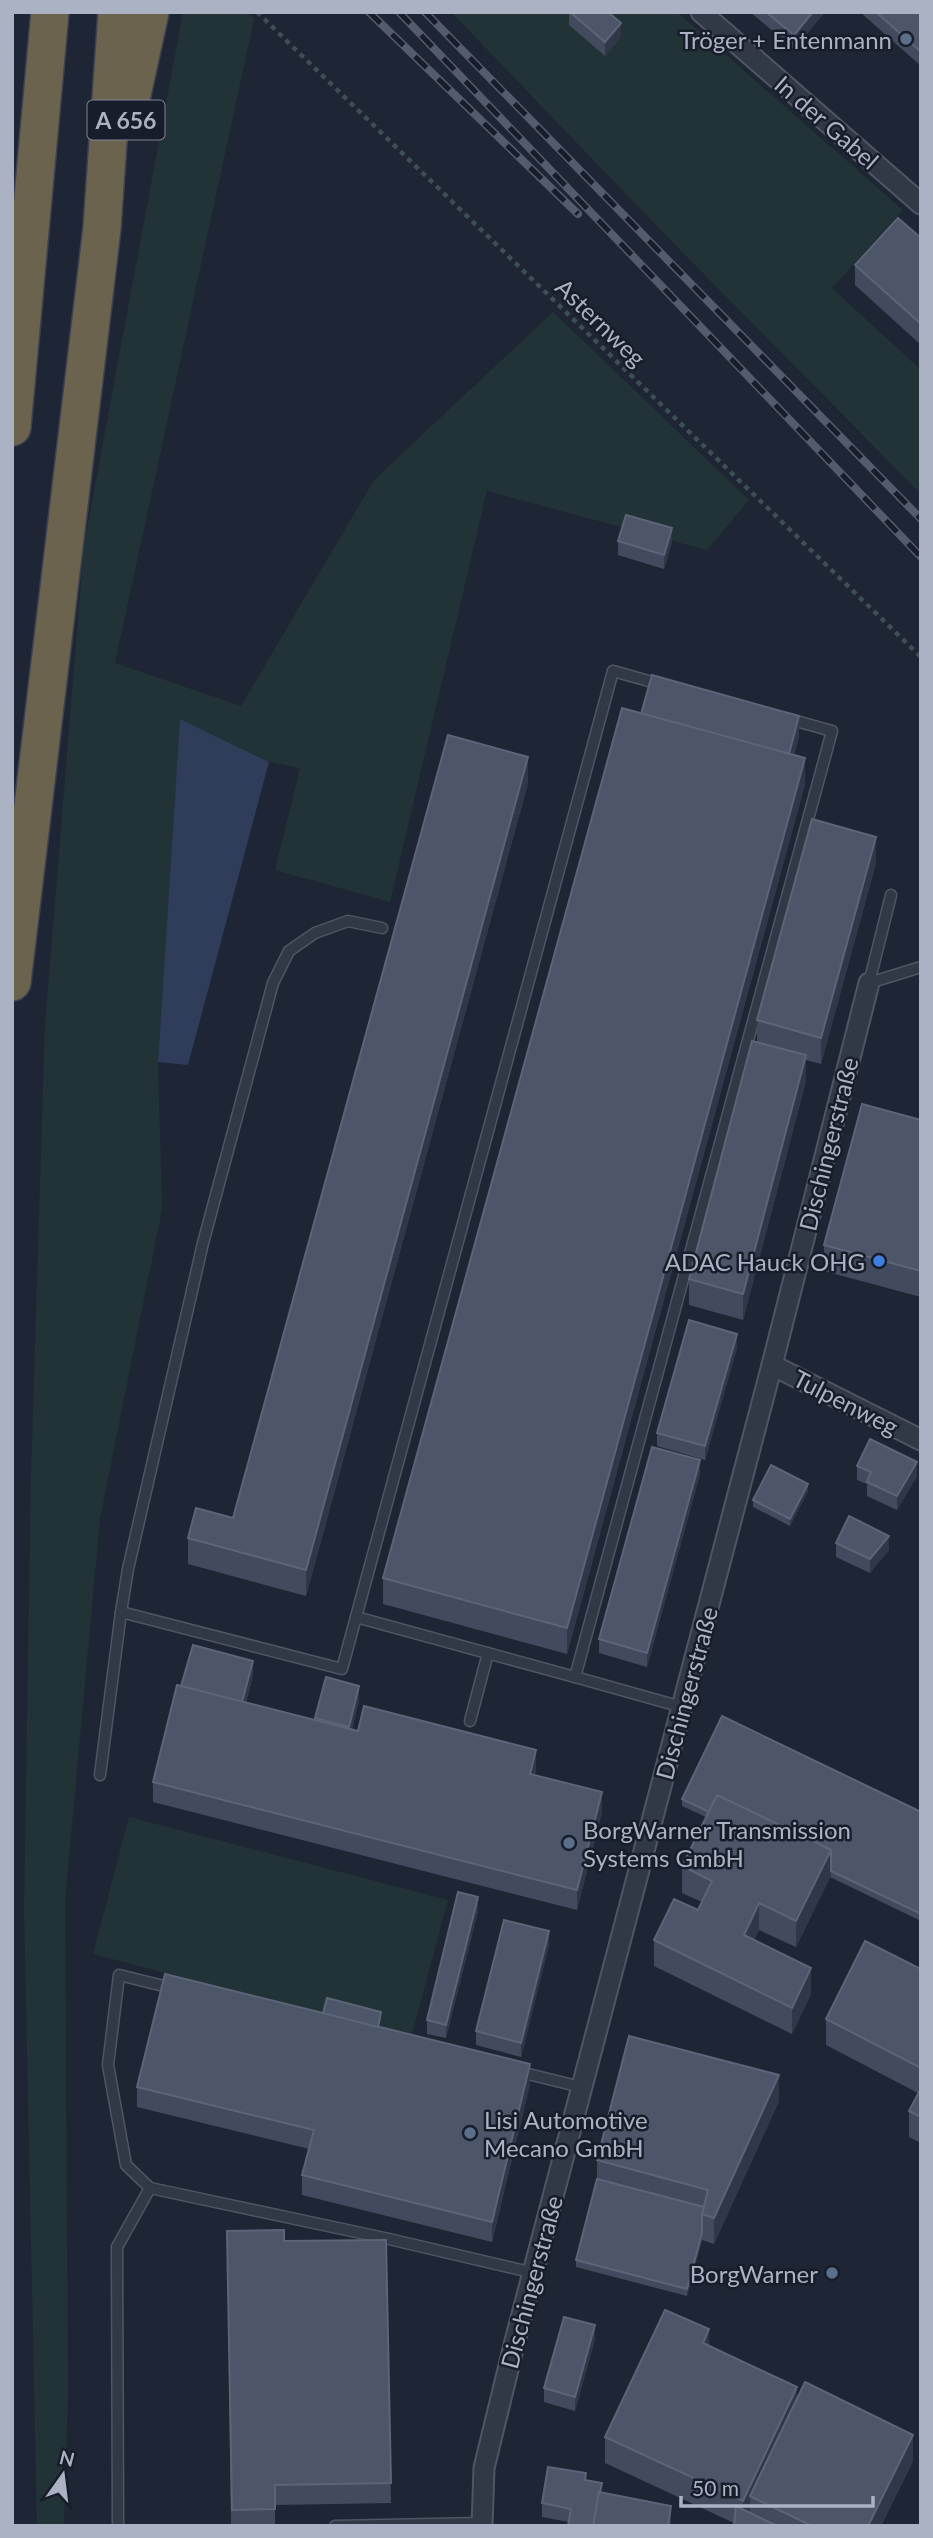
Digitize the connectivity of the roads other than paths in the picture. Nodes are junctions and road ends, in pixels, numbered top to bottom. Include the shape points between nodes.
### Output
1 (50, 12) edge
2 (117, 12) edge
3 (150, 12) edge
4 (701, 12) edge
5 (921, 204) edge
6 (102, 228) junction
7 (12, 427) edge
8 (677, 689) edge
9 (781, 717) edge
10 (891, 895) dead end
11 (382, 928) dead end
12 (921, 967) edge
13 (12, 982) edge
14 (869, 983) junction
15 (772, 1365) junction
16 (921, 1440) edge
17 (121, 1612) junction
18 (356, 1617) junction
19 (488, 1653) junction
20 (575, 1677) junction
21 (682, 1707) junction
22 (470, 1721) dead end
23 (100, 1775) dead end
24 (187, 1991) edge
25 (513, 2071) edge
26 (581, 2087) junction
27 (150, 2188) junction
28 (534, 2273) junction
29 (482, 2524) edge
30 (118, 2526) edge
31 (335, 2526) edge

1 - 7 highway
2 - 6 highway
3 - 6 highway, A 656
4 - 5 street, In der Gabel
6 - 13 highway
8 - 18 lane via 613,671
9 - 20 lane via 832,731
10 - 14 lane
11 - 17 lane via 348,920 315,933 289,951 273,983 203,1243
12 - 14 lane
14 - 15 street, Dischingerstraße
15 - 16 street, Tulpenweg
15 - 21 street, Dischingerstraße
17 - 18 lane via 342,1669
17 - 23 lane
18 - 19 lane
19 - 20 lane
19 - 22 lane
20 - 21 lane
21 - 26 street, Dischingerstraße
24 - 27 lane via 119,1975 108,2065 126,2165
25 - 26 lane
26 - 28 street, Dischingerstraße
27 - 28 lane
27 - 30 lane via 117,2247
28 - 29 street, Dischingerstraße via 484,2468
29 - 31 lane

